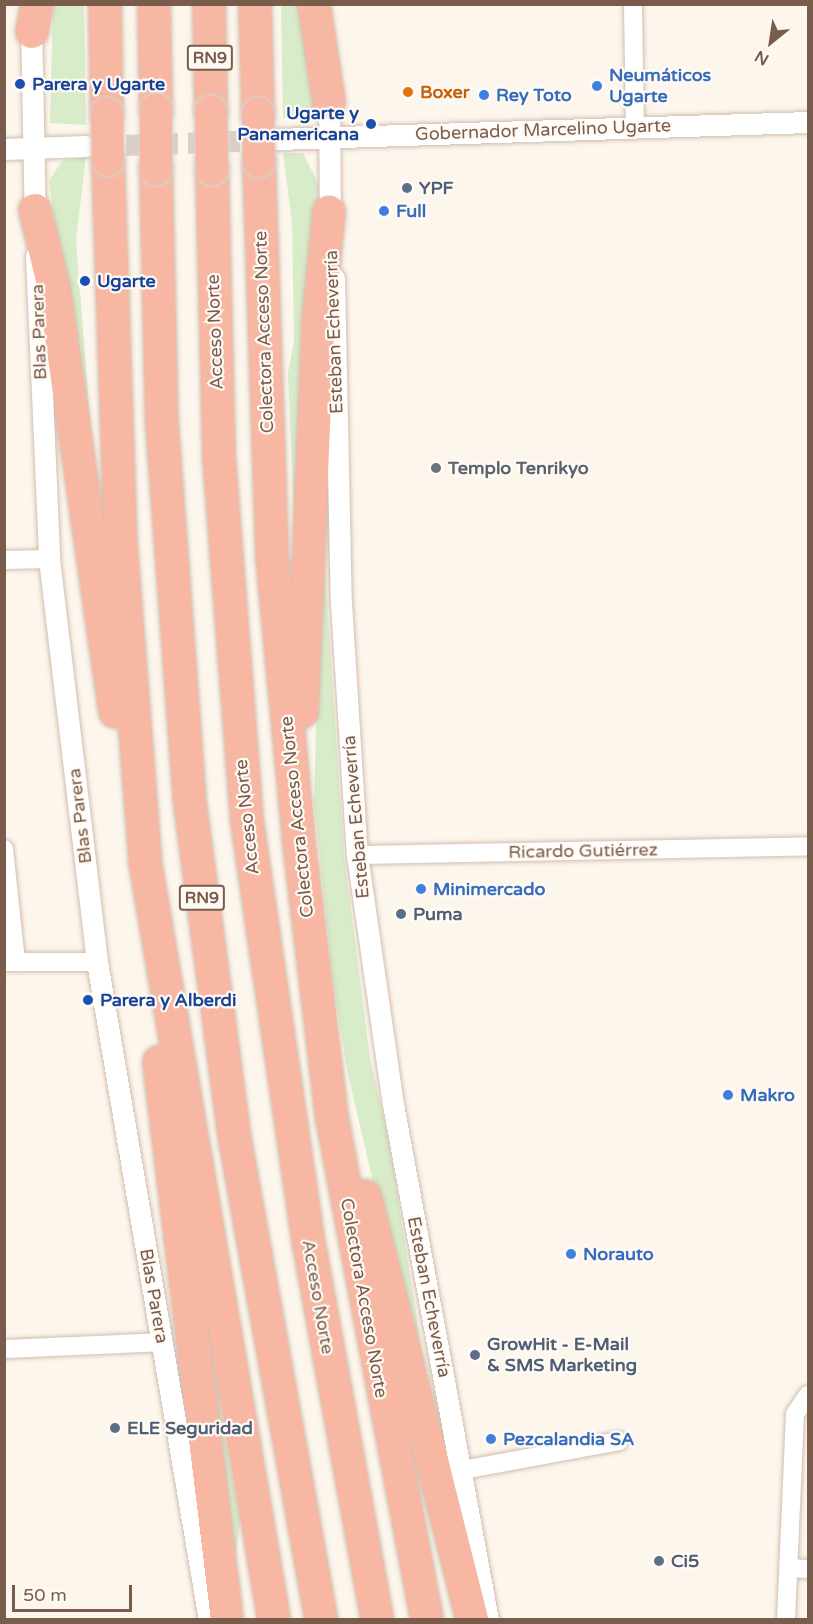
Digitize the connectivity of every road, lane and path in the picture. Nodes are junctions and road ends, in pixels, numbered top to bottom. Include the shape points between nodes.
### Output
1 (105, 4) edge
2 (154, 4) edge
3 (210, 4) edge
4 (255, 4) edge
5 (314, 4) edge
6 (328, 4) edge
7 (633, 4) edge
8 (33, 14) edge
9 (329, 102) junction
10 (808, 122) edge
11 (635, 126) junction
12 (330, 138) junction
13 (34, 148) junction
14 (4, 149) edge
15 (268, 150) junction
16 (97, 153) junction
17 (35, 210) junction
18 (329, 212) junction
19 (50, 559) junction
20 (4, 560) edge
21 (299, 842) junction
22 (808, 846) edge
23 (4, 849) edge
24 (357, 855) junction
25 (145, 861) junction
26 (10, 962) edge
27 (97, 962) junction
28 (318, 1000) junction
29 (162, 1342) junction
30 (4, 1349) edge
31 (808, 1395) edge
32 (619, 1441) dead end
33 (463, 1470) junction
34 (789, 1568) junction
35 (808, 1569) edge
36 (209, 1620) edge
37 (227, 1620) edge
38 (274, 1620) edge
39 (321, 1620) edge
40 (377, 1620) edge
41 (427, 1620) edge
42 (472, 1620) edge
43 (488, 1620) edge
44 (786, 1620) edge

1 - 16 highway, bridge via 107,114
2 - 39 highway, RN9, bridge via 162,424 189,796 235,1140
3 - 40 highway, Acceso Norte / RN9, bridge via 219,457 247,821 309,1244
4 - 15 highway, Colectora Acceso Norte, bridge via 258,114
5 - 9 highway
6 - 9 street, Esteban Echeverría
7 - 11 street
8 - 13 street, Blas Parera
9 - 12 street, Esteban Echeverría
10 - 11 street, Gobernador Marcelino Ugarte
11 - 12 street, Gobernador Marcelino Ugarte
12 - 15 street, Gobernador Marcelino Ugarte
12 - 18 street, Esteban Echeverría
13 - 14 street
13 - 16 street
13 - 17 street, Blas Parera
15 - 21 highway, Colectora Acceso Norte via 272,556
16 - 25 highway
17 - 19 street, Blas Parera
17 - 25 highway via 54,288 107,672
18 - 21 highway via 317,336
18 - 24 street, Esteban Echeverría via 336,305 341,603
19 - 20 street
19 - 27 street, Blas Parera
21 - 28 highway, Colectora Acceso Norte
22 - 24 street, Ricardo Gutiérrez
23 - 26 street
24 - 33 street, Esteban Echeverría via 393,1104
25 - 37 highway via 154,1023
25 - 38 highway
26 - 27 street
27 - 29 street, Blas Parera
28 - 41 highway, Colectora Acceso Norte via 332,1118 373,1353
28 - 42 highway
29 - 30 street
29 - 36 street, Blas Parera
31 - 34 street via 795,1414
32 - 33 street
33 - 43 street, Esteban Echeverría
34 - 35 street
34 - 44 street

